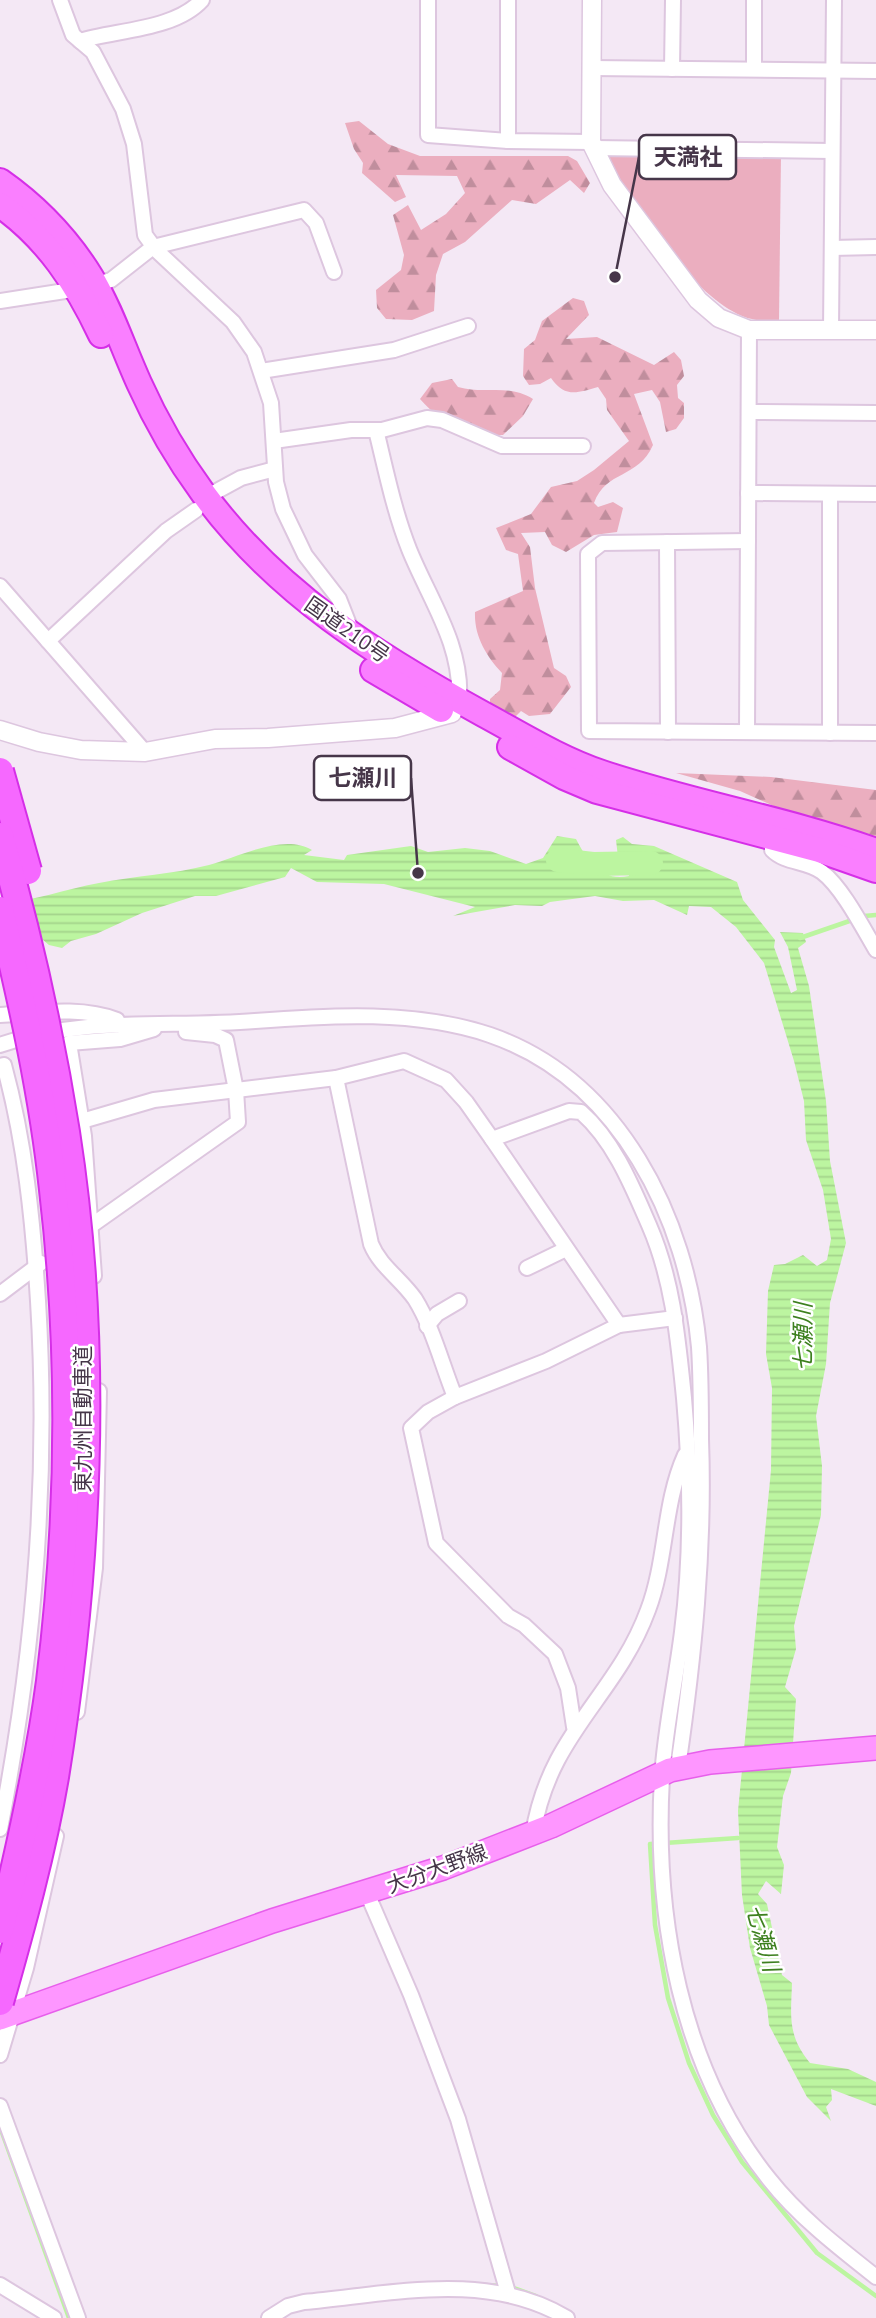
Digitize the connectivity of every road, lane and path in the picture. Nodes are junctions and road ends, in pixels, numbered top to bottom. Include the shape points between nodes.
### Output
1 (60, 0) edge
2 (202, 0) edge
3 (428, 0) edge
4 (508, 0) edge
5 (592, 0) edge
6 (673, 0) edge
7 (754, 0) edge
8 (834, 0) edge
9 (80, 41) junction
10 (591, 68) junction
11 (672, 69) junction
12 (754, 69) junction
13 (833, 71) junction
14 (876, 71) edge
15 (508, 141) junction
16 (592, 145) junction
17 (832, 151) junction
18 (0, 181) edge
19 (0, 205) edge
20 (153, 247) junction
21 (832, 247) junction
22 (876, 247) edge
23 (334, 272) dead end
24 (86, 286) junction
25 (0, 301) edge
26 (468, 326) dead end
27 (749, 330) junction
28 (831, 330) junction
29 (876, 330) edge
30 (261, 371) junction
31 (749, 412) junction
32 (876, 412) edge
33 (376, 430) junction
34 (274, 441) junction
35 (583, 446) dead end
36 (275, 469) junction
37 (748, 493) junction
38 (830, 494) junction
39 (876, 494) edge
40 (201, 503) junction
41 (748, 541) junction
42 (667, 542) junction
43 (319, 573) junction
44 (0, 586) edge
45 (300, 598) junction
46 (352, 637) junction
47 (48, 641) junction
48 (455, 708) junction
49 (0, 730) edge
50 (668, 732) junction
51 (747, 732) junction
52 (830, 733) junction
53 (876, 733) edge
54 (145, 752) junction
55 (0, 771) edge
56 (0, 836) edge
57 (772, 838) junction
58 (876, 851) edge
59 (876, 870) edge
60 (0, 910) edge
61 (876, 950) edge
62 (0, 992) edge
63 (0, 1015) edge
64 (129, 1025) junction
65 (154, 1028) junction
66 (0, 1045) edge
67 (0, 1066) edge
68 (336, 1078) junction
69 (236, 1090) junction
70 (82, 1121) junction
71 (46, 1137) junction
72 (492, 1139) junction
73 (85, 1232) junction
74 (562, 1251) dead end
75 (36, 1267) junction
76 (527, 1268) dead end
77 (0, 1294) edge
78 (459, 1301) dead end
79 (675, 1318) junction
80 (619, 1325) junction
81 (427, 1326) junction
82 (454, 1396) junction
83 (688, 1448) junction
84 (574, 1727) junction
85 (876, 1748) edge
86 (670, 1770) junction
87 (0, 1829) edge
88 (533, 1833) junction
89 (367, 1894) junction
90 (0, 1930) edge
91 (5, 2011) edge
92 (0, 2055) edge
93 (0, 2106) edge
94 (876, 2277) edge
95 (0, 2285) edge
96 (508, 2293) junction
97 (54, 2318) edge
98 (78, 2318) edge
99 (269, 2318) edge
100 (567, 2318) edge

1 - 9 street via 70,29
2 - 9 street via 187,11 138,30 107,32
3 - 15 street via 428,135
4 - 15 street
5 - 10 street
6 - 11 street
7 - 12 street
8 - 13 street
9 - 20 street via 96,56 123,109 134,144 143,229
10 - 11 street
10 - 16 street
11 - 12 street
12 - 13 street
13 - 14 street
13 - 17 street
15 - 16 street
16 - 17 street
16 - 27 street via 611,185 698,300 719,318
17 - 21 street
18 - 24 highway, 国道210号 via 53,226
19 - 24 highway, 国道210号
20 - 23 street via 304,210 316,223
20 - 24 street via 117,277
20 - 30 street via 239,328
21 - 22 street
21 - 28 street
24 - 25 street
24 - 40 highway, 国道210号
26 - 30 street via 394,350
27 - 28 street
27 - 31 street
28 - 29 street
30 - 34 street via 271,403
31 - 32 street
31 - 37 street
33 - 34 street
33 - 35 street via 427,418 502,446
33 - 48 street via 397,516 448,633 460,680
34 - 36 street
36 - 40 street via 241,478
36 - 43 street via 288,519
37 - 38 street
37 - 41 street
38 - 39 street
38 - 52 street
40 - 45 highway, 国道210号
40 - 47 street
40 - 48 highway, 国道210号 via 247,569 296,615 359,661
41 - 42 street
41 - 51 street
42 - 50 street
42 - 50 street via 602,542 589,554 589,731
43 - 45 street
43 - 46 street via 339,599
44 - 47 street
45 - 46 highway, 国道210号
46 - 48 highway, 国道210号
47 - 54 street
48 - 54 street via 395,728 215,738
48 - 57 highway, 国道210号 via 554,772 597,791
48 - 58 highway, 国道210号 via 600,772
49 - 54 street via 81,750
50 - 51 street
51 - 52 street
52 - 53 street
55 - 73 highway, bridge via 31,879 45,950
56 - 73 highway, 東九州自動車道, bridge via 47,1023
57 - 59 highway, 国道210号
57 - 61 street via 772,850 779,857 825,874
60 - 71 highway, 東九州自動車道, bridge
62 - 71 highway, bridge
63 - 64 street via 87,1014
64 - 65 street
64 - 66 street via 57,1029
65 - 69 street via 223,1038
65 - 70 street via 120,1039 69,1043
65 - 86 street via 335,1017 464,1027 514,1044 545,1062 620,1130 646,1170 675,1238 688,1281 698,1345 702,1545
67 - 75 street via 4,1065 14,1102
68 - 69 street
68 - 72 street via 397,1061 415,1063 454,1087
68 - 81 street via 370,1244 413,1297
69 - 70 street via 145,1102
69 - 73 street via 236,1125
70 - 73 street
71 - 90 highway, 東九州自動車道, bridge via 58,1240 65,1392 59,1583 50,1681
72 - 79 street via 569,1111 585,1115 612,1150 636,1195 665,1266
72 - 80 street
73 - 75 street
73 - 91 highway, 東九州自動車道, bridge via 84,1480 72,1648 54,1779
74 - 76 street
75 - 77 street
75 - 87 street via 40,1520 25,1681
78 - 81 street
79 - 80 street
79 - 83 street
80 - 82 street via 546,1361
81 - 82 street
82 - 84 street via 411,1428 434,1538 503,1611 555,1654 568,1688
83 - 84 street via 677,1476 648,1610 627,1659
83 - 86 street via 686,1587
84 - 88 street via 542,1789
85 - 86 main road, 大分大野線 via 710,1762
86 - 88 main road, 大分大野線
86 - 94 street via 660,1822 666,1920 682,1997 710,2078 768,2178 814,2227
88 - 89 main road, 大分大野線
89 - 91 main road, 大分大野線 via 272,1921
89 - 96 street via 458,2119
91 - 92 street
93 - 98 street
95 - 97 street
96 - 99 street via 457,2288 304,2302
96 - 100 street

